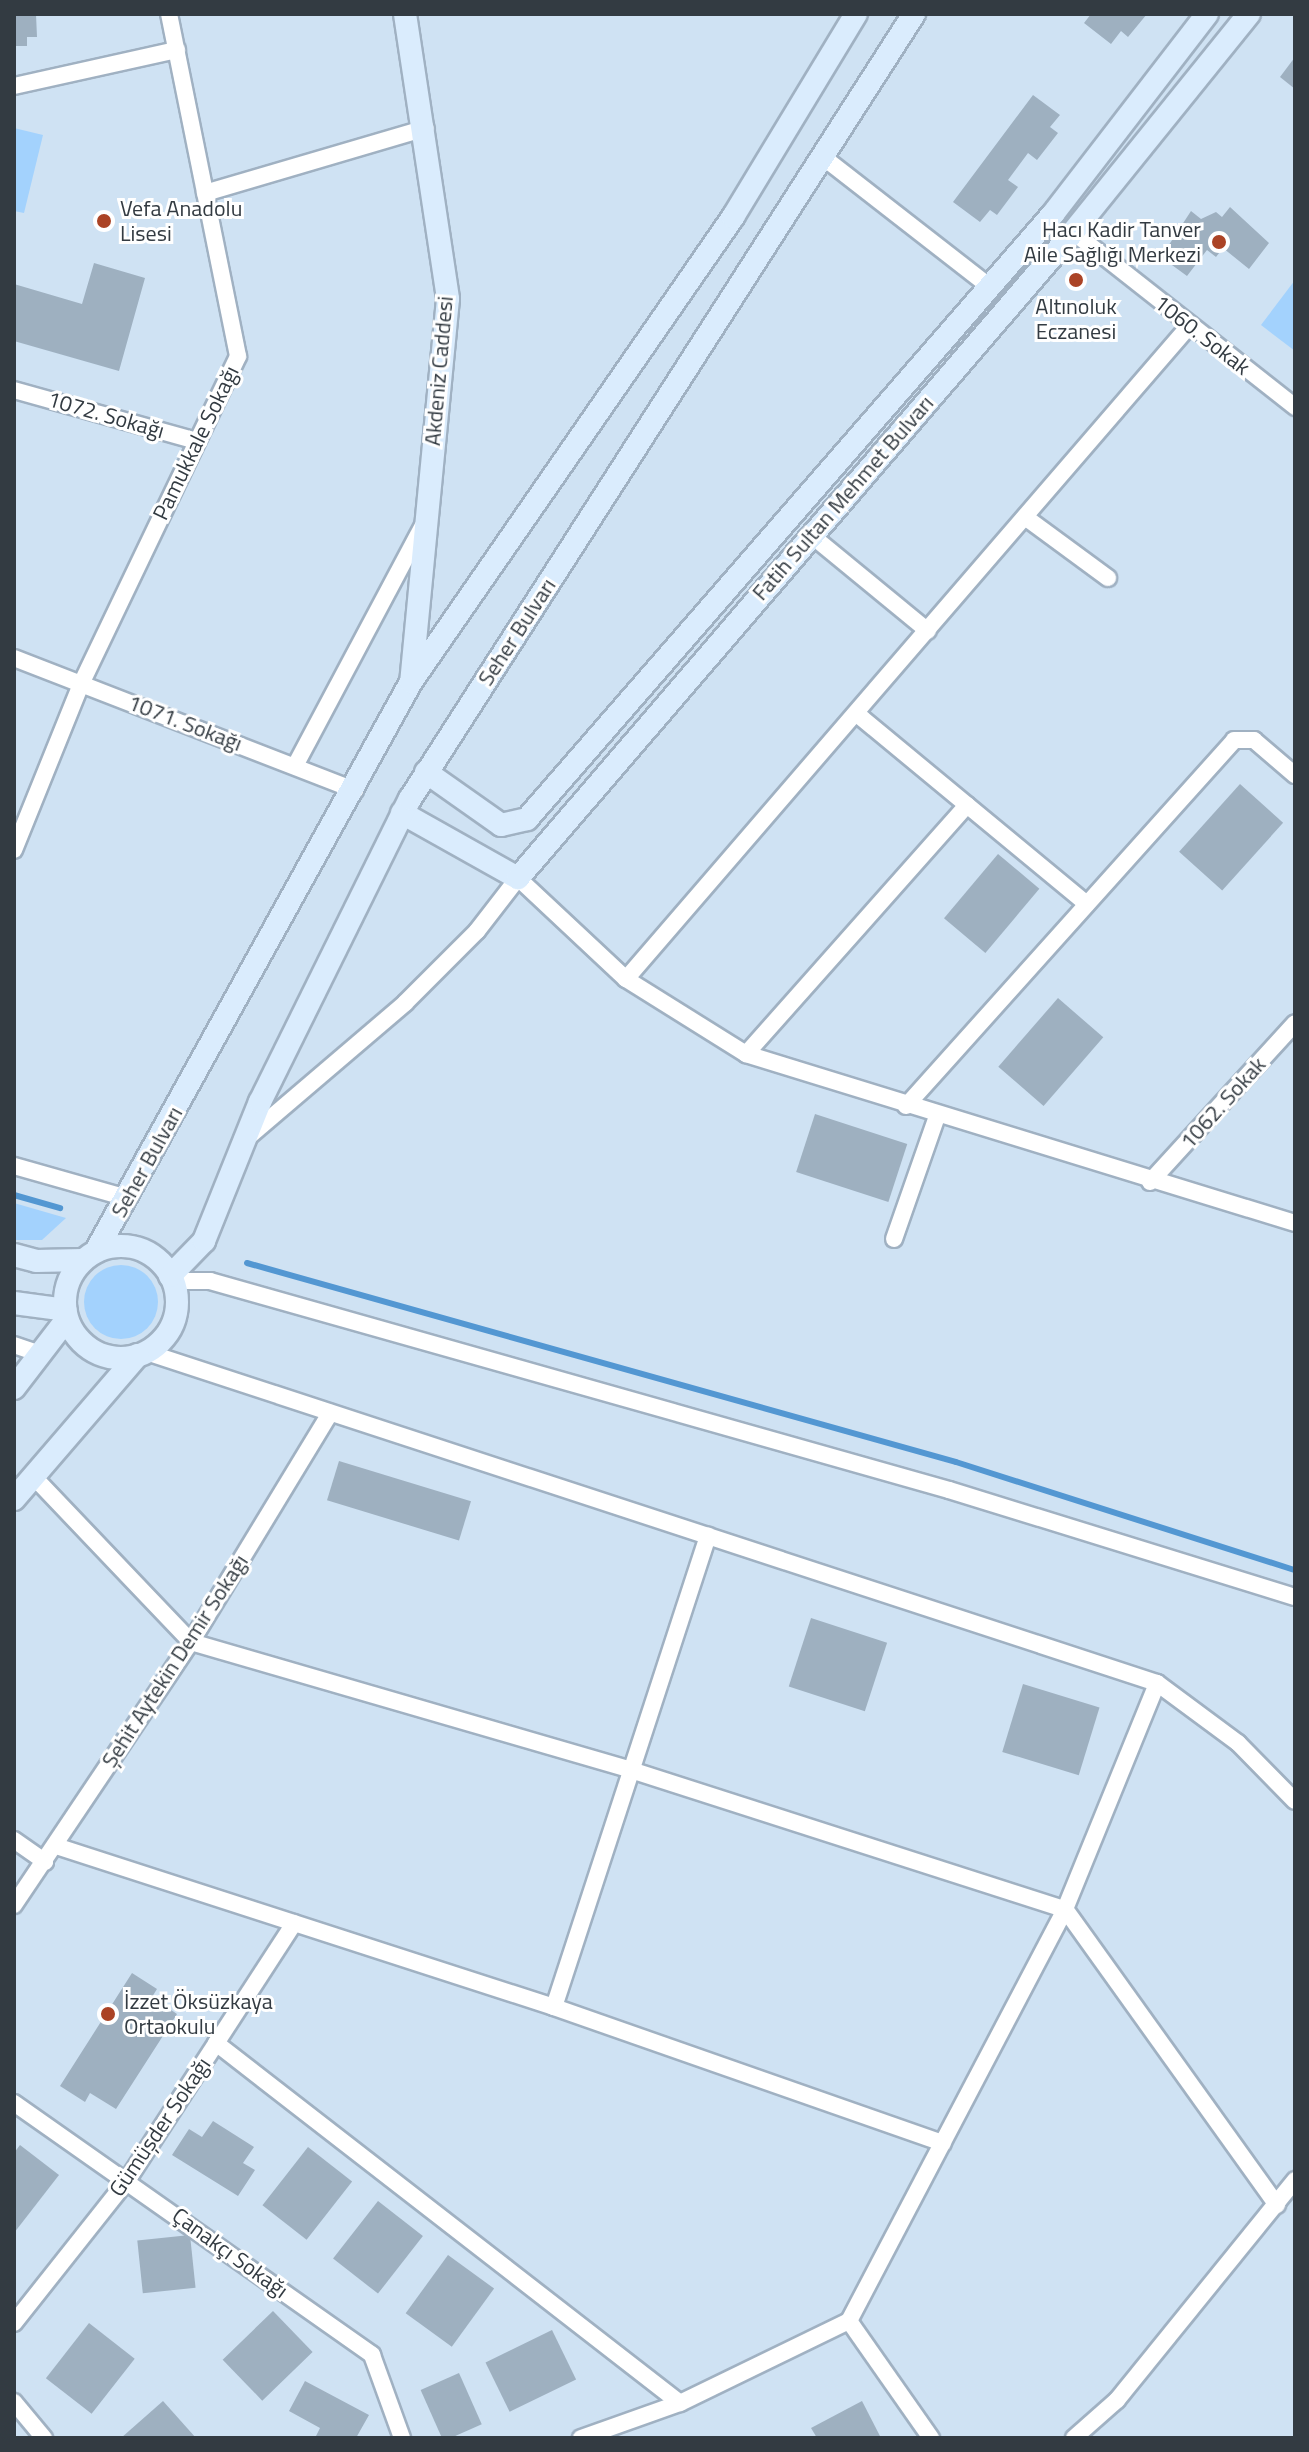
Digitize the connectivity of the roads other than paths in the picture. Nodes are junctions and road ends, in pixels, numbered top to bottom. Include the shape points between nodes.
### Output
1 (169, 14) edge
2 (405, 14) edge
3 (856, 14) edge
4 (914, 14) edge
5 (1207, 14) edge
6 (1249, 14) edge
7 (177, 50) junction
8 (14, 86) edge
9 (426, 128) junction
10 (823, 157) junction
11 (205, 193) junction
12 (1073, 232) junction
13 (990, 287) junction
14 (1190, 325) junction
15 (14, 390) edge
16 (1295, 407) edge
17 (197, 441) junction
18 (1025, 517) junction
19 (426, 520) junction
20 (811, 535) junction
21 (1108, 578) dead end
22 (928, 631) junction
23 (14, 658) edge
24 (82, 682) junction
25 (411, 682) junction
26 (857, 714) junction
27 (295, 766) junction
28 (426, 772) junction
29 (1295, 775) edge
30 (355, 790) junction
31 (967, 805) junction
32 (402, 813) junction
33 (14, 850) edge
34 (518, 878) junction
35 (1087, 904) junction
36 (626, 979) junction
37 (1295, 1023) edge
38 (746, 1054) junction
39 (906, 1106) junction
40 (937, 1116) junction
41 (245, 1141) junction
42 (14, 1166) edge
43 (1150, 1182) junction
44 (127, 1198) junction
45 (1295, 1223) edge
46 (894, 1239) dead end
47 (14, 1255) edge
48 (89, 1256) junction
49 (172, 1278) junction
50 (14, 1303) edge
51 (66, 1314) junction
52 (14, 1345) edge
53 (142, 1353) junction
54 (40, 1354) junction
55 (14, 1388) edge
56 (330, 1413) junction
57 (33, 1476) junction
58 (14, 1499) edge
59 (708, 1536) junction
60 (1295, 1597) edge
61 (191, 1642) junction
62 (1157, 1683) junction
63 (628, 1769) junction
64 (1295, 1801) edge
65 (14, 1840) edge
66 (56, 1846) junction
67 (45, 1862) junction
68 (14, 1905) edge
69 (1065, 1909) junction
70 (294, 1923) junction
71 (554, 2007) junction
72 (216, 2043) junction
73 (14, 2103) edge
74 (943, 2143) junction
75 (128, 2179) junction
76 (1295, 2180) edge
77 (1277, 2205) junction
78 (849, 2321) junction
79 (14, 2323) edge
80 (14, 2402) edge
81 (680, 2403) junction
82 (44, 2438) edge
83 (402, 2438) edge
84 (581, 2438) edge
85 (931, 2438) edge
86 (1074, 2438) edge

1 - 7 street, Pamukkale Sokağı
2 - 9 main road, Akdeniz Caddesi
3 - 25 main road, Seher Bulvarı via 733,217
4 - 10 main road, Seher Bulvarı
5 - 13 main road, Fatih Sultan Mehmet Bulvarı
6 - 12 main road, Fatih Sultan Mehmet Bulvarı
7 - 8 street
7 - 11 street, Pamukkale Sokağı
9 - 11 street
9 - 19 main road, Akdeniz Caddesi via 448,299
10 - 13 street
10 - 28 main road, Seher Bulvarı
11 - 17 street, Pamukkale Sokağı via 238,356
12 - 14 street, 1060. Sokak
12 - 20 main road, Fatih Sultan Mehmet Bulvarı
13 - 28 main road, Fatih Sultan Mehmet Bulvarı via 527,819 501,825
14 - 16 street, 1060. Sokak
14 - 18 street
15 - 17 street, 1072. Sokağı
17 - 24 street, Pamukkale Sokağı
18 - 21 street
18 - 22 street
19 - 25 main road, Akdeniz Caddesi
19 - 27 street
20 - 22 street
20 - 34 main road, Fatih Sultan Mehmet Bulvarı
22 - 26 street
23 - 24 street, 1071. Sokağı
24 - 27 street, 1071. Sokağı
24 - 33 street, Pamukkale Sokağı
25 - 30 main road, Seher Bulvarı
26 - 31 street
26 - 36 street
27 - 30 street, 1071. Sokağı
28 - 32 main road, Seher Bulvarı
29 - 35 street via 1254,740 1234,740
30 - 44 main road, Seher Bulvarı
31 - 35 street
31 - 38 street
32 - 34 main road
32 - 41 main road, Seher Bulvarı
34 - 36 street
34 - 41 street via 477,931 405,1003
35 - 39 street
36 - 38 street
37 - 43 street, 1062. Sokak
38 - 39 street
39 - 40 street
40 - 43 street
40 - 46 street
41 - 49 main road, Seher Bulvarı via 204,1241
42 - 44 street
43 - 45 street
44 - 48 main road, Seher Bulvarı
47 - 48 main road via 36,1261
48 - 49 main road via 111,1246 143,1250
48 - 51 main road via 66,1287
49 - 53 main road via 175,1316 164,1337
49 - 60 street via 210,1281 949,1490
50 - 51 main road
51 - 53 main road via 74,1333 99,1353
51 - 54 main road
52 - 54 street
53 - 56 street
53 - 57 main road
54 - 55 main road
56 - 59 street
56 - 61 street, Şehit Aytekin Demir Sokağı
57 - 58 main road
57 - 61 street
59 - 62 street
59 - 63 street
61 - 63 street
61 - 66 street, Şehit Aytekin Demir Sokağı
62 - 64 street via 1238,1743
62 - 69 street
63 - 69 street
63 - 71 street
65 - 67 street
66 - 67 street, Şehit Aytekin Demir Sokağı
66 - 70 street
67 - 68 street, Şehit Aytekin Demir Sokağı
69 - 74 street
69 - 77 street
70 - 71 street
70 - 72 street, Gümüşder Sokağı
71 - 74 street
72 - 75 street, Gümüşder Sokağı
72 - 81 street
73 - 75 street, Çanakçı Sokağı
74 - 78 street
75 - 79 street, Gümüşder Sokağı
75 - 83 street, Çanakçı Sokağı via 372,2355
76 - 77 street
77 - 86 street via 1117,2400
78 - 81 street
78 - 85 street
80 - 82 street
81 - 84 street

